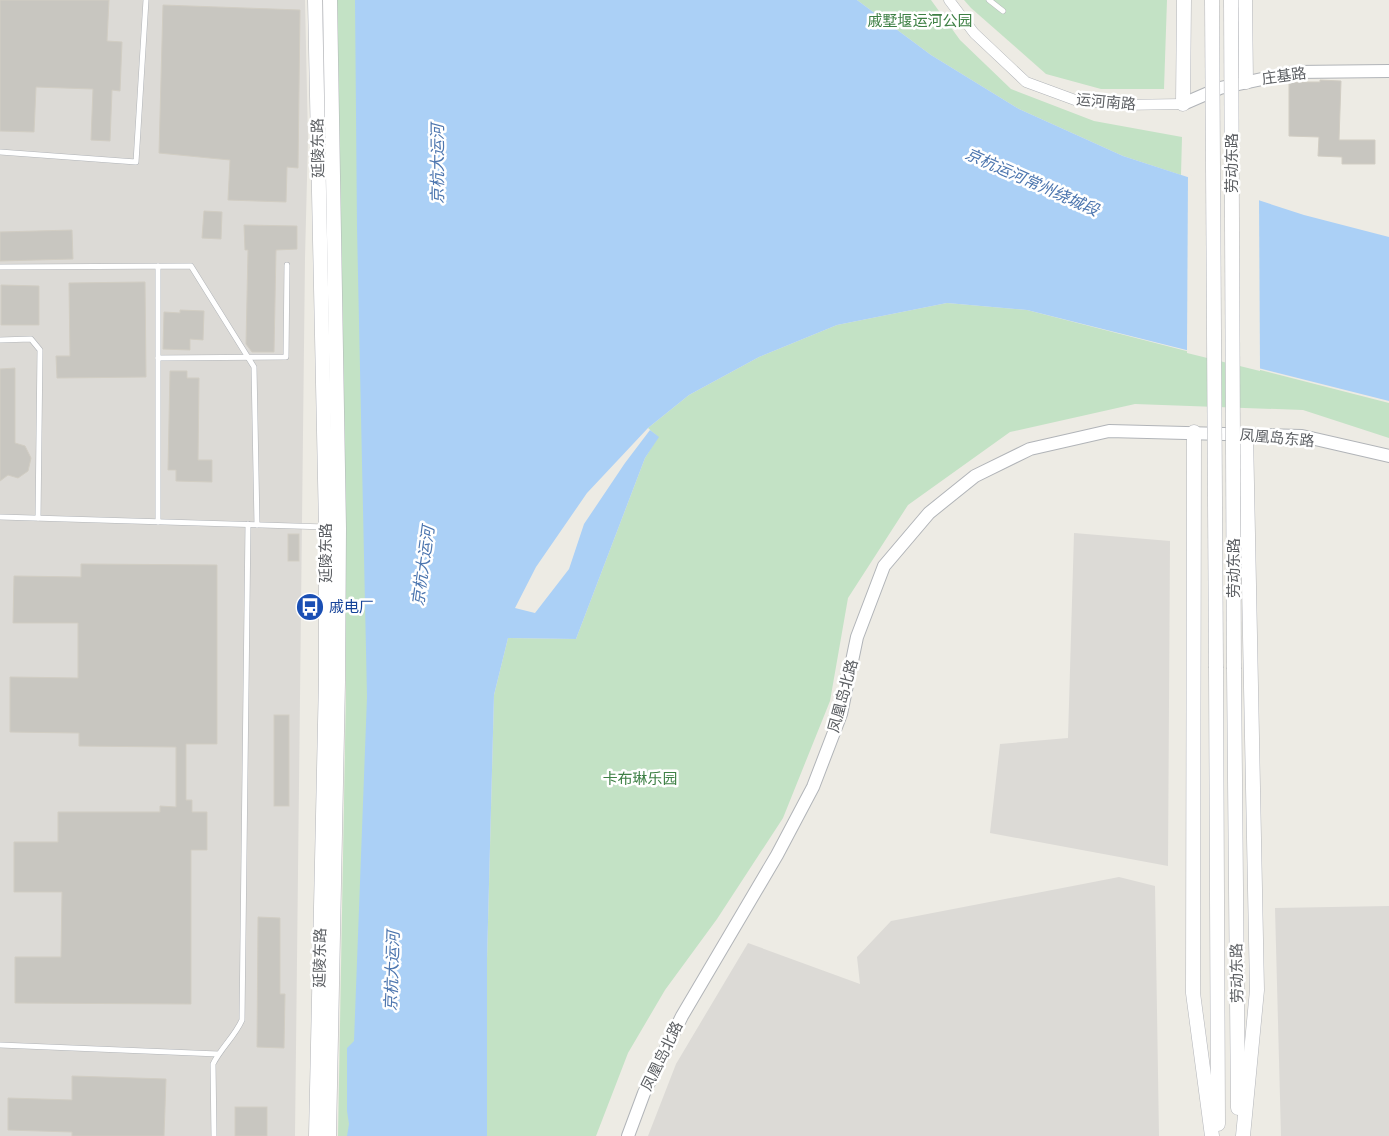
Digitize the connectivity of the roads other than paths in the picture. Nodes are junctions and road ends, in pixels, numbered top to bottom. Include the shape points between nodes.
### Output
1 (146, 0) edge
2 (315, 0) edge
3 (330, 0) edge
4 (949, 0) edge
5 (989, 0) edge
6 (1184, 0) edge
7 (1212, 0) edge
8 (1231, 0) edge
9 (1245, 0) edge
10 (1003, 11) dead end
11 (1389, 71) edge
12 (1246, 82) junction
13 (1183, 104) junction
14 (0, 152) edge
15 (287, 265) dead end
16 (158, 266) junction
17 (0, 267) edge
18 (0, 340) edge
19 (248, 357) junction
20 (158, 358) junction
21 (1194, 432) junction
22 (1246, 434) junction
23 (1389, 456) edge
24 (0, 517) edge
25 (38, 518) junction
26 (158, 522) junction
27 (248, 524) junction
28 (257, 525) junction
29 (326, 527) junction
30 (0, 1045) edge
31 (218, 1054) junction
32 (214, 1136) edge
33 (316, 1136) edge
34 (329, 1136) edge
35 (628, 1136) edge
36 (1212, 1136) edge
37 (1218, 1136) edge
38 (1238, 1136) edge
39 (1243, 1136) edge

1 - 14 lane via 136,162
2 - 29 main road, 延陵东路
3 - 34 main road, 延陵东路 via 339,528
4 - 13 street, 运河南路 via 974,32 1026,82 1075,100 1120,105
5 - 10 lane
6 - 13 main road
7 - 37 main road, 劳动东路, bridge
8 - 38 main road, 劳动东路, bridge
9 - 12 main road
11 - 12 street, 庄基路 via 1295,72
12 - 13 street, 庄基路 via 1220,88
15 - 19 lane via 286,357
16 - 17 lane
16 - 19 lane via 191,266
16 - 20 lane
18 - 25 lane via 31,339 40,350
19 - 20 lane
19 - 28 lane via 254,367
20 - 26 lane
21 - 22 street, 凤凰岛东路
21 - 35 street, 凤凰岛北路 via 1109,431 1030,449 975,476 929,514 884,566 858,637 841,714 813,787 777,855 682,1016 644,1093
21 - 36 main road via 1193,992
22 - 23 street, 凤凰岛东路 via 1302,436
22 - 39 main road via 1257,990
24 - 25 lane
25 - 26 lane
26 - 27 lane
27 - 28 lane
27 - 31 lane via 242,1020 237,1032
28 - 29 lane
29 - 33 main road, 延陵东路
30 - 31 lane
31 - 32 lane via 213,1064

